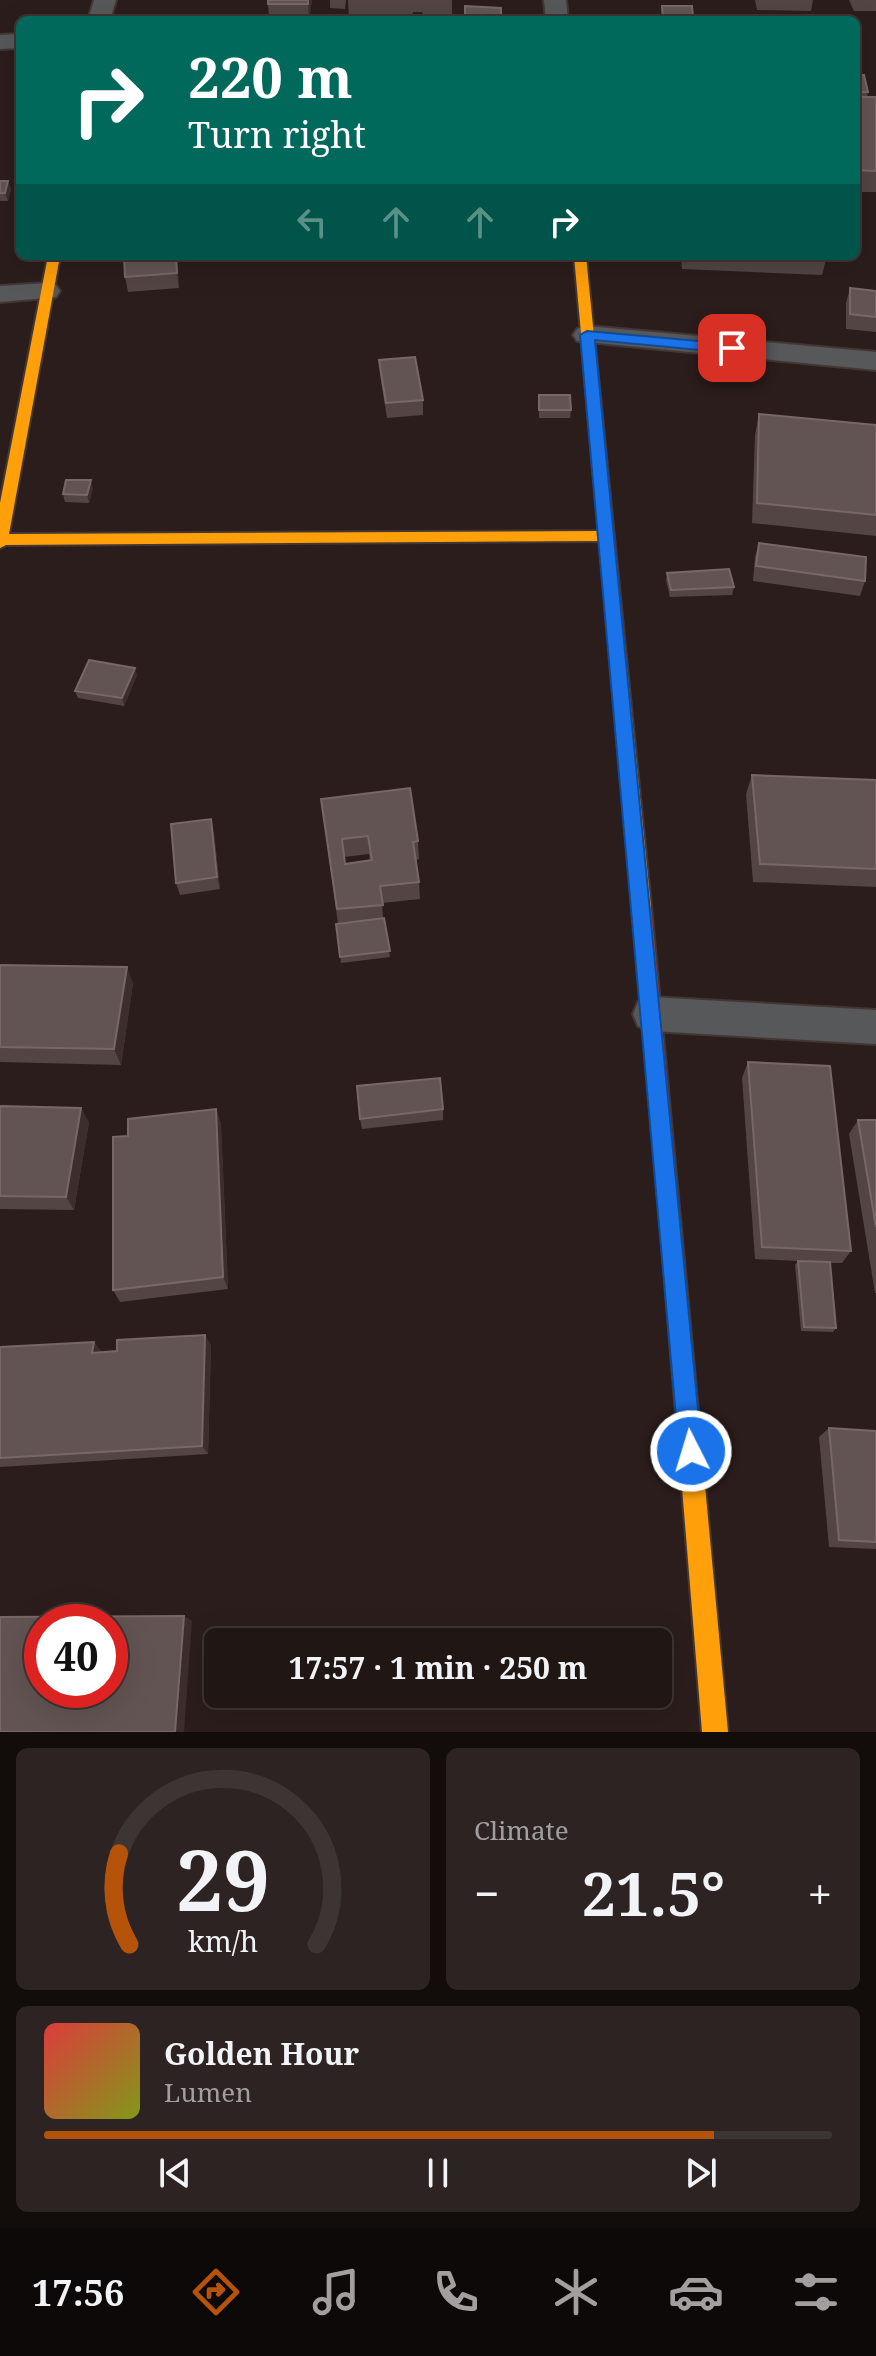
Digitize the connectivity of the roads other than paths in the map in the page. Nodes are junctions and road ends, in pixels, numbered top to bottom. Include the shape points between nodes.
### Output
1 (53, 260) edge
2 (580, 260) edge
3 (47, 291) junction
4 (0, 294) edge
5 (587, 335) junction
6 (876, 361) edge
7 (607, 536) junction
8 (0, 541) edge
9 (652, 1014) junction
10 (876, 1027) edge
11 (715, 1732) edge

1 - 3 street
2 - 5 street
3 - 4 street
3 - 8 street
5 - 6 street
5 - 7 street
7 - 8 street
7 - 9 street
9 - 10 street
9 - 11 street

